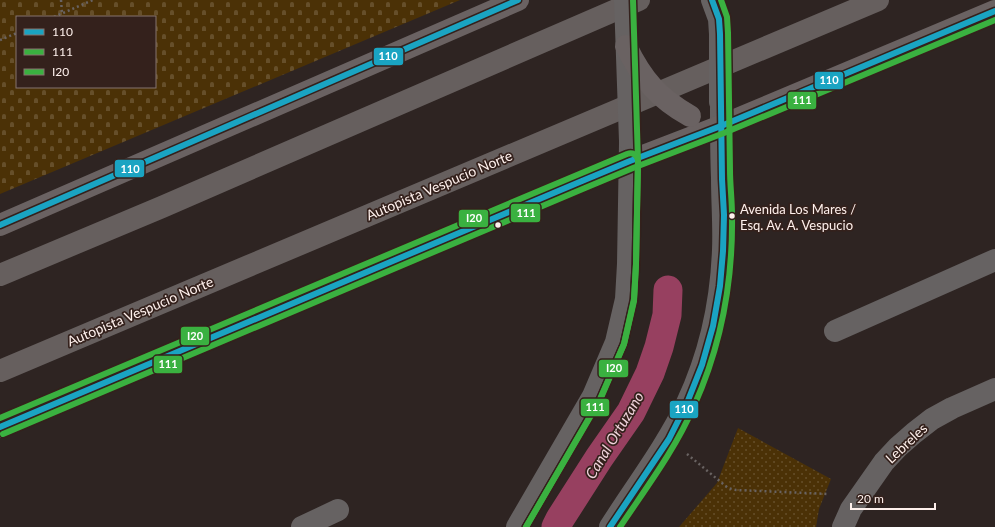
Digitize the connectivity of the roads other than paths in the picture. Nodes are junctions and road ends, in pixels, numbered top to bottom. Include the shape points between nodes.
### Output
1 (518, 0) edge
2 (625, 0) edge
3 (639, 0) edge
4 (712, 0) edge
5 (878, 0) edge
6 (995, 11) edge
7 (626, 46) junction
8 (721, 126) junction
9 (630, 151) junction
10 (0, 225) edge
11 (995, 260) edge
12 (0, 275) edge
13 (835, 331) dead end
14 (0, 371) edge
15 (995, 389) edge
16 (0, 427) edge
17 (338, 510) dead end
18 (302, 527) edge
19 (517, 527) edge
20 (610, 527) edge
21 (843, 527) edge

1 - 10 main road
2 - 7 street, bridge
3 - 12 highway
4 - 8 street, bridge via 719,19
5 - 14 highway, Autopista Vespucio Norte
6 - 8 main road
7 - 8 main road, bridge via 635,64 658,94 690,116
7 - 9 street, bridge
8 - 9 main road
8 - 20 street via 724,243 713,326 702,365 669,439
9 - 16 main road
9 - 19 street via 626,299 616,342 593,396
11 - 13 street
15 - 21 street, Lebreles via 932,419 898,447 860,496
17 - 18 street

